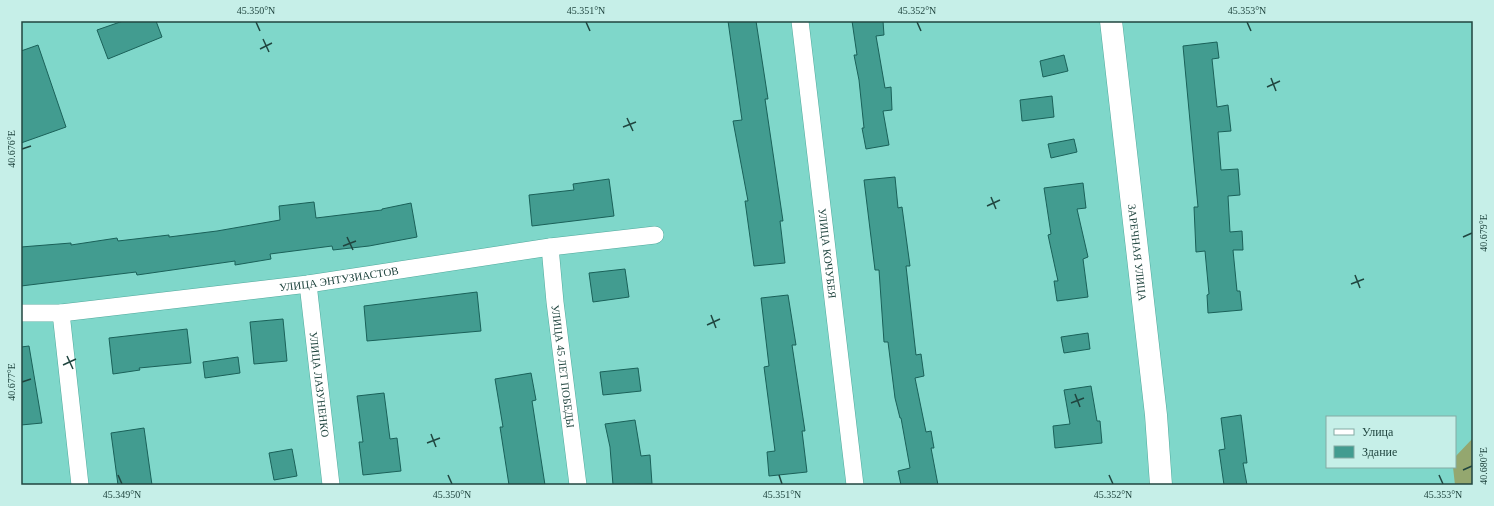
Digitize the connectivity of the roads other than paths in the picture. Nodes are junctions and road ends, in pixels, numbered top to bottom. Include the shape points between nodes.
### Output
1 (800, 21) edge
2 (1111, 21) edge
3 (655, 235) dead end
4 (550, 247) junction
5 (308, 284) junction
6 (21, 313) edge
7 (61, 313) junction
8 (80, 485) edge
9 (331, 485) edge
10 (578, 485) edge
11 (855, 485) edge
12 (1161, 485) edge

1 - 11 street, УЛИЦА КОЧУБЕЯ
2 - 12 main road, ЗАРЕЧНАЯ УЛИЦА via 1156,415
3 - 4 street, УЛИЦА ЭНТУЗИАСТОВ
4 - 5 street, УЛИЦА ЭНТУЗИАСТОВ
4 - 10 street, УЛИЦА 45 ЛЕТ ПОБЕДЫ
5 - 7 street, УЛИЦА ЭНТУЗИАСТОВ
5 - 9 street, УЛИЦА ЛАЗУНЕНКО
6 - 7 street, УЛИЦА ЭНТУЗИАСТОВ
7 - 8 street

